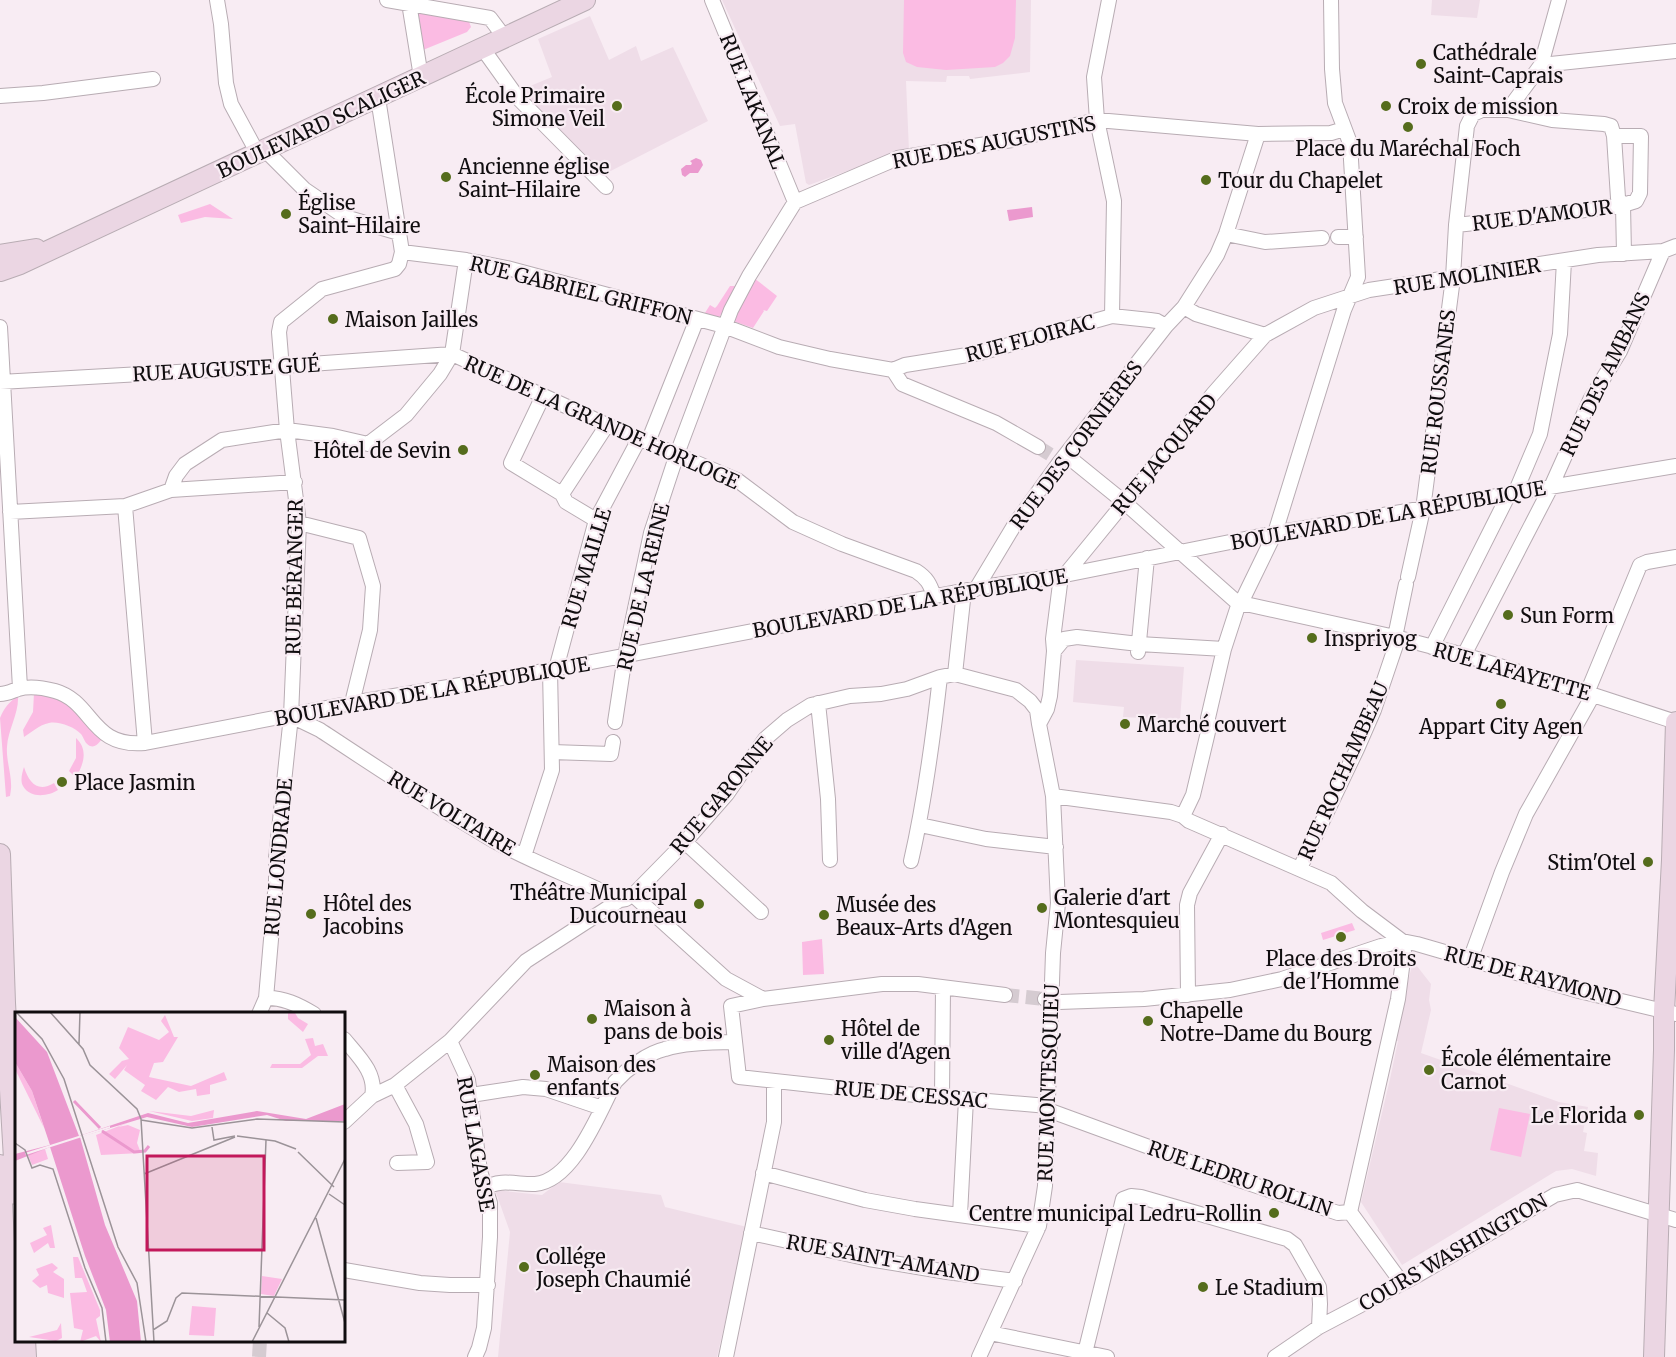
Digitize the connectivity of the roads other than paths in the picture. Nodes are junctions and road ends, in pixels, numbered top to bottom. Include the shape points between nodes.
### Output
1 (217, 0) edge
2 (387, 0) edge
3 (585, 0) edge
4 (712, 0) edge
5 (1109, 0) edge
6 (1330, 0) edge
7 (1559, 0) edge
8 (410, 3) junction
9 (505, 38) junction
10 (483, 49) junction
11 (1676, 51) edge
12 (1542, 65) junction
13 (421, 77) junction
14 (153, 79) dead end
15 (0, 96) edge
16 (378, 98) junction
17 (1508, 110) junction
18 (1097, 120) junction
19 (1344, 129) junction
20 (1258, 134) junction
21 (1614, 136) junction
22 (262, 152) junction
23 (606, 187) dead end
24 (795, 202) junction
25 (1626, 204) junction
26 (1456, 225) junction
27 (399, 233) junction
28 (1226, 234) junction
29 (1338, 237) dead end
30 (1356, 237) junction
31 (1322, 238) dead end
32 (56, 246) junction
33 (1670, 249) edge
34 (6, 252) edge
35 (402, 252) junction
36 (1624, 254) junction
37 (466, 260) junction
38 (1564, 261) junction
39 (0, 271) edge
40 (1453, 278) junction
41 (1349, 297) junction
42 (1184, 307) junction
43 (1112, 316) junction
44 (697, 319) junction
45 (724, 326) junction
46 (1167, 326) junction
47 (0, 327) edge
48 (1265, 335) junction
49 (452, 354) junction
50 (282, 366) junction
51 (893, 370) junction
52 (1, 382) edge
53 (543, 396) junction
54 (607, 425) junction
55 (288, 429) junction
56 (644, 441) junction
57 (1038, 447) tunnel mouth
58 (677, 454) junction
59 (1059, 458) junction
60 (1676, 466) edge
61 (295, 482) junction
62 (1551, 487) junction
63 (171, 490) junction
64 (562, 494) junction
65 (1512, 494) junction
66 (1124, 502) junction
67 (125, 506) junction
68 (1423, 509) junction
69 (10, 512) junction
70 (596, 520) junction
71 (299, 523) junction
72 (1275, 533) junction
73 (1180, 552) junction
74 (1147, 558) junction
75 (1676, 558) edge
76 (1063, 575) junction
77 (970, 590) junction
78 (934, 596) junction
79 (1240, 605) junction
80 (1396, 638) junction
81 (1432, 647) junction
82 (1138, 648) junction
83 (1224, 650) junction
84 (1054, 651) junction
85 (1464, 655) junction
86 (626, 656) junction
87 (553, 669) junction
88 (956, 674) junction
89 (940, 677) junction
90 (20, 688) junction
91 (0, 694) edge
92 (1590, 694) junction
93 (352, 703) junction
94 (818, 703) junction
95 (291, 716) junction
96 (615, 722) dead end
97 (1676, 722) edge
98 (1039, 724) junction
99 (613, 742) dead end
100 (145, 743) junction
101 (552, 753) junction
102 (1053, 796) junction
103 (1183, 816) junction
104 (920, 825) junction
105 (1222, 834) junction
106 (685, 842) junction
107 (1056, 847) junction
108 (0, 854) edge
109 (524, 856) junction
110 (830, 860) dead end
111 (1674, 860) edge
112 (911, 861) dead end
113 (1300, 868) junction
114 (626, 897) junction
115 (761, 912) dead end
116 (1402, 941) junction
117 (1470, 960) junction
118 (726, 979) junction
119 (943, 988) junction
120 (1005, 995) tunnel mouth
121 (1188, 995) junction
122 (266, 998) junction
123 (763, 999) junction
124 (1048, 1000) junction
125 (731, 1006) junction
126 (309, 1010) edge
127 (261, 1012) edge
128 (1670, 1012) edge
129 (345, 1040) edge
130 (450, 1041) junction
131 (735, 1042) junction
132 (774, 1082) junction
133 (395, 1085) junction
134 (471, 1095) junction
135 (372, 1096) junction
136 (942, 1097) junction
137 (966, 1099) junction
138 (602, 1108) junction
139 (1048, 1108) junction
140 (345, 1121) edge
141 (1669, 1143) edge
142 (398, 1163) dead end
143 (0, 1165) edge
144 (763, 1173) junction
145 (8, 1188) edge
146 (486, 1188) junction
147 (1350, 1212) junction
148 (960, 1215) junction
149 (1667, 1218) edge
150 (1039, 1226) junction
151 (751, 1233) junction
152 (11, 1266) edge
153 (345, 1270) edge
154 (1014, 1281) junction
155 (1402, 1283) junction
156 (488, 1285) junction
157 (1319, 1327) junction
158 (990, 1333) junction
159 (25, 1342) edge
160 (1085, 1353) junction
161 (10, 1357) edge
162 (26, 1357) edge
163 (475, 1357) edge
164 (726, 1357) edge
165 (979, 1357) edge
166 (1107, 1357) edge
167 (1275, 1357) edge
168 (1654, 1357) edge

1 - 22 street via 231,104
2 - 8 street
3 - 9 street, BOULEVARD SCALIGER
4 - 24 street, RUE LAKANAL
5 - 18 street via 1094,77
6 - 19 street via 1335,103
7 - 12 street
8 - 9 street via 490,18
8 - 13 street
9 - 10 street, BOULEVARD SCALIGER
10 - 13 street, BOULEVARD SCALIGER
10 - 23 street via 518,98
11 - 12 street
12 - 17 street
13 - 16 street, BOULEVARD SCALIGER
14 - 15 street
16 - 22 street, BOULEVARD SCALIGER
16 - 27 street
17 - 21 street via 1552,120 1604,124 1611,126
17 - 26 street via 1473,114 1467,126
18 - 20 street, RUE DES AUGUSTINS
18 - 24 street, RUE DES AUGUSTINS via 1012,140 898,158
18 - 43 street via 1114,201
19 - 20 street, RUE DES AUGUSTINS via 1331,133
19 - 30 street via 1350,144
20 - 28 street, RUE DES CORNIÈRES
21 - 25 street via 1618,198
21 - 25 street via 1641,136 1640,193 1636,201
22 - 27 street via 304,189 345,217
22 - 32 street, BOULEVARD SCALIGER
24 - 45 street
25 - 26 street, RUE D'AMOUR
25 - 36 street
26 - 40 street
27 - 35 street
28 - 31 street via 1265,242
28 - 42 street, RUE DES CORNIÈRES
29 - 30 street
30 - 41 street via 1358,277
32 - 34 street, BOULEVARD SCALIGER
32 - 39 street, BOULEVARD SCALIGER
33 - 36 street, RUE MOLINIER
33 - 62 street, RUE DES AMBANS via 1620,351 1590,400
35 - 37 street, RUE GABRIEL GRIFFON
35 - 50 street, RUE BÉRANGER via 395,269 322,289 281,322
36 - 38 street, RUE MOLINIER
37 - 44 street, RUE GABRIEL GRIFFON
37 - 49 street
38 - 40 street, RUE MOLINIER
38 - 65 street via 1560,334 1540,434
40 - 41 street, RUE MOLINIER via 1369,290
40 - 68 street, RUE ROUSSANES
41 - 48 street, RUE MOLINIER via 1314,308
41 - 72 street
42 - 46 street, RUE DES CORNIÈRES
42 - 48 street
43 - 46 street, RUE FLOIRAC via 1157,321
43 - 51 street, RUE FLOIRAC via 980,353
44 - 45 street, RUE GABRIEL GRIFFON
44 - 56 street, RUE MAILLE
45 - 51 street, RUE GABRIEL GRIFFON via 779,347
45 - 58 street, RUE DE LA REINE
46 - 59 street, RUE DES CORNIÈRES
47 - 52 street
48 - 66 street, RUE JACQUARD
49 - 50 street, RUE AUGUSTE GUÉ
49 - 53 street, RUE DE LA GRANDE HORLOGE
49 - 55 street via 406,415 368,444
50 - 52 street, RUE AUGUSTE GUÉ
50 - 55 street, RUE BÉRANGER
51 - 57 street via 902,384 996,423
52 - 69 street
53 - 54 street, RUE DE LA GRANDE HORLOGE
53 - 64 street via 511,463
54 - 56 street, RUE DE LA GRANDE HORLOGE
54 - 64 street
55 - 61 street, RUE BÉRANGER
55 - 63 street via 222,440 185,464
56 - 58 street, RUE DE LA GRANDE HORLOGE
56 - 70 street, RUE MAILLE
58 - 78 street, RUE DE LA GRANDE HORLOGE via 737,480 793,522 916,571 929,581
58 - 86 street, RUE DE LA REINE via 651,533
59 - 66 street
59 - 77 street, RUE DES CORNIÈRES
60 - 62 street, BOULEVARD DE LA RÉPUBLIQUE
61 - 63 street
61 - 71 street, RUE BÉRANGER
62 - 65 street, BOULEVARD DE LA RÉPUBLIQUE
62 - 85 street, RUE DES AMBANS
63 - 67 street
64 - 70 street via 566,502
65 - 68 street, BOULEVARD DE LA RÉPUBLIQUE
65 - 81 street
66 - 73 street
66 - 76 street, RUE JACQUARD
67 - 69 street
67 - 100 street
68 - 72 street, BOULEVARD DE LA RÉPUBLIQUE
68 - 80 street, RUE ROUSSANES
69 - 90 street
70 - 87 street, RUE MAILLE
71 - 93 street via 358,538 373,586 370,630
71 - 95 street, RUE BÉRANGER
72 - 73 street, BOULEVARD DE LA RÉPUBLIQUE
72 - 79 street
73 - 74 street, BOULEVARD DE LA RÉPUBLIQUE
73 - 79 street
74 - 76 street, BOULEVARD DE LA RÉPUBLIQUE
74 - 82 street
75 - 92 street via 1640,565
76 - 77 street, BOULEVARD DE LA RÉPUBLIQUE
76 - 84 street via 1053,632
77 - 78 street, BOULEVARD DE LA RÉPUBLIQUE
77 - 88 street
78 - 86 street, BOULEVARD DE LA RÉPUBLIQUE
79 - 80 street, RUE LAFAYETTE
79 - 83 street
80 - 81 street, RUE LAFAYETTE
80 - 113 street, RUE ROCHAMBEAU via 1374,710
81 - 85 street, RUE LAFAYETTE
82 - 83 street
82 - 84 street via 1074,637 1064,639
83 - 103 street via 1193,795
84 - 98 street via 1049,702
85 - 92 street, RUE LAFAYETTE
86 - 87 street, BOULEVARD DE LA RÉPUBLIQUE
86 - 96 street, RUE DE LA REINE
87 - 93 street, BOULEVARD DE LA RÉPUBLIQUE
87 - 101 street, RUE MAILLE
88 - 89 street, RUE GARONNE
88 - 98 street, RUE MONTESQUIEU via 1016,690 1030,701
89 - 94 street, RUE GARONNE via 907,689
89 - 104 street
90 - 91 street
90 - 100 street via 63,693 112,738 129,744
92 - 97 street, RUE LAFAYETTE
92 - 117 street via 1526,814
93 - 95 street, BOULEVARD DE LA RÉPUBLIQUE
94 - 106 street, RUE GARONNE via 787,720 765,739 727,795
94 - 110 street
95 - 100 street, BOULEVARD DE LA RÉPUBLIQUE
95 - 109 street, RUE VOLTAIRE
95 - 122 street, RUE LONDRADE
97 - 111 street
98 - 102 street, RUE MONTESQUIEU
99 - 101 street via 611,754
101 - 109 street, RUE MAILLE via 552,770
102 - 103 street
102 - 107 street, RUE MONTESQUIEU
103 - 105 street
104 - 107 street via 986,839
104 - 112 street
105 - 113 street
105 - 121 street via 1187,905
106 - 114 street, RUE GARONNE
106 - 115 street
107 - 124 street, RUE MONTESQUIEU via 1058,903
108 - 145 street
109 - 114 street, RUE VOLTAIRE
111 - 128 street
113 - 116 street via 1331,884
114 - 118 street, RUE VOLTAIRE
114 - 130 street, RUE GARONNE via 525,961
116 - 117 street, RUE DE RAYMOND
116 - 121 street via 1282,979
116 - 147 street via 1398,999
117 - 128 street, RUE DE RAYMOND
118 - 123 street, RUE VOLTAIRE
118 - 125 street
119 - 120 street
119 - 123 street via 882,984
119 - 136 street
121 - 124 street
122 - 126 street via 280,998
122 - 127 street, RUE LONDRADE
123 - 125 street
124 - 139 street, RUE MONTESQUIEU
125 - 131 street
128 - 141 street
129 - 135 street via 373,1080
130 - 133 street, RUE GARONNE
130 - 134 street, RUE LAGASSE
131 - 132 street, RUE DE CESSAC via 739,1077
131 - 138 street via 664,1048 615,1082
132 - 136 street, RUE DE CESSAC
132 - 144 street via 774,1122
133 - 135 street, RUE GARONNE
133 - 142 street via 416,1124 428,1162
134 - 138 street via 523,1087 546,1089
134 - 146 street, RUE LAGASSE via 480,1171
135 - 140 street, RUE GARONNE
136 - 137 street, RUE DE CESSAC
137 - 139 street, RUE DE CESSAC
137 - 148 street
138 - 146 street via 581,1148 562,1172 542,1184 495,1183
139 - 147 street, RUE LEDRU ROLLIN via 1242,1181 1327,1210
139 - 150 street, RUE MONTESQUIEU
141 - 149 street
143 - 145 street
144 - 148 street via 865,1200
144 - 151 street
145 - 152 street
146 - 156 street, RUE LAGASSE via 490,1203
147 - 155 street, RUE LEDRU ROLLIN
148 - 150 street
149 - 155 street, COURS WASHINGTON via 1577,1190 1561,1193
149 - 168 street
150 - 154 street, RUE MONTESQUIEU
151 - 154 street, RUE SAINT-AMAND via 869,1259
151 - 164 street
152 - 161 street
153 - 156 street via 420,1283
154 - 158 street, RUE MONTESQUIEU
155 - 157 street, COURS WASHINGTON
156 - 163 street, RUE LAGASSE via 484,1328
157 - 160 street via 1319,1287 1295,1245 1287,1239 1131,1196 1123,1199
157 - 167 street, COURS WASHINGTON
158 - 160 street
158 - 165 street, RUE MONTESQUIEU
159 - 162 street
160 - 166 street

